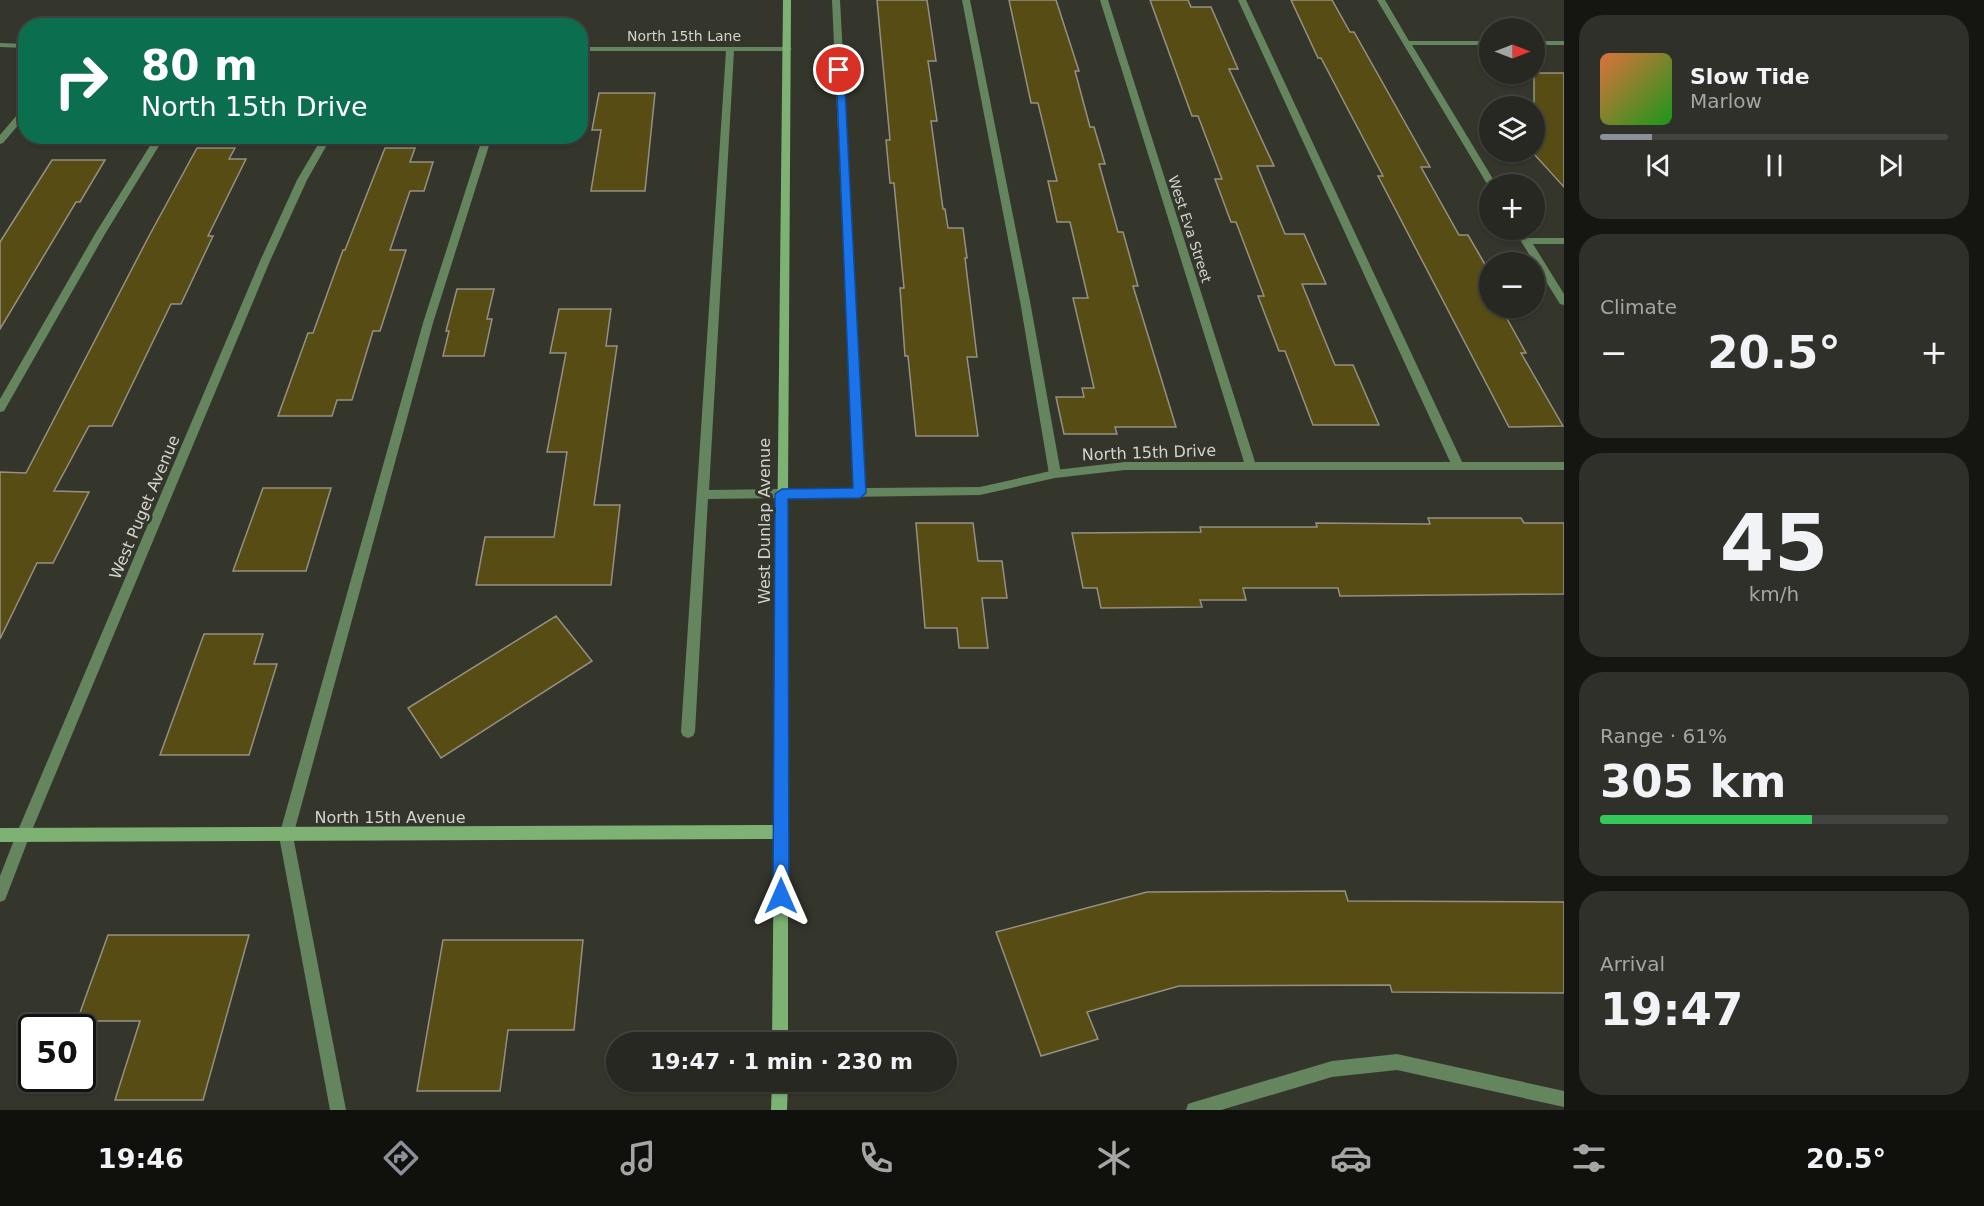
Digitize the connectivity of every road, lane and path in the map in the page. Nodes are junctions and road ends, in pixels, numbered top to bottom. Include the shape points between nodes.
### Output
1 (787, 0) edge
2 (836, 0) edge
3 (966, 0) edge
4 (1104, 0) edge
5 (1242, 0) edge
6 (1381, 0) edge
7 (1406, 43) junction
8 (1479, 43) edge
9 (1545, 43) edge
10 (1564, 43) edge
11 (0, 45) edge
12 (18, 46) edge
13 (588, 49) edge
14 (730, 49) junction
15 (788, 49) junction
16 (18, 120) edge
17 (0, 141) edge
18 (155, 144) edge
19 (323, 144) edge
20 (485, 144) edge
21 (1486, 174) edge
22 (1526, 241) joint
23 (1564, 241) edge
24 (1564, 302) edge
25 (0, 408) edge
26 (1251, 466) junction
27 (1458, 466) junction
28 (1564, 466) edge
29 (1055, 474) junction
30 (860, 493) junction
31 (782, 494) junction
32 (702, 495) junction
33 (688, 732) dead end
34 (781, 832) junction
35 (0, 835) edge
36 (22, 835) junction
37 (286, 836) junction
38 (0, 895) edge
39 (780, 1032) edge
40 (780, 1092) edge
41 (1564, 1099) edge
42 (338, 1110) edge
43 (779, 1110) edge
44 (1194, 1110) edge

1 - 15 main road, West Dunlap Avenue
2 - 30 street
3 - 29 street
4 - 26 street, West Eva Street
5 - 27 street
6 - 7 street
7 - 8 street
7 - 21 street
9 - 10 street
11 - 12 street
13 - 14 street, North 15th Lane
14 - 15 street, North 15th Lane
14 - 32 street
15 - 31 main road, West Dunlap Avenue
16 - 17 street
18 - 25 street
19 - 36 street, West Puget Avenue via 265,261
20 - 37 street via 428,323
22 - 23 street
22 - 24 street
26 - 27 street, North 15th Drive
26 - 29 street, North 15th Drive via 1125,466
27 - 28 street, North 15th Drive
29 - 30 street, North 15th Drive via 980,491
30 - 31 street, North 15th Drive
31 - 32 street, North 15th Drive
31 - 34 main road, West Dunlap Avenue
32 - 33 street
34 - 37 main road, North 15th Avenue
34 - 39 main road, West Dunlap Avenue
35 - 36 main road, North 15th Avenue
36 - 37 main road, North 15th Avenue
36 - 38 street, West Puget Avenue
37 - 42 street
40 - 43 main road
41 - 44 street via 1397,1062 1332,1069

